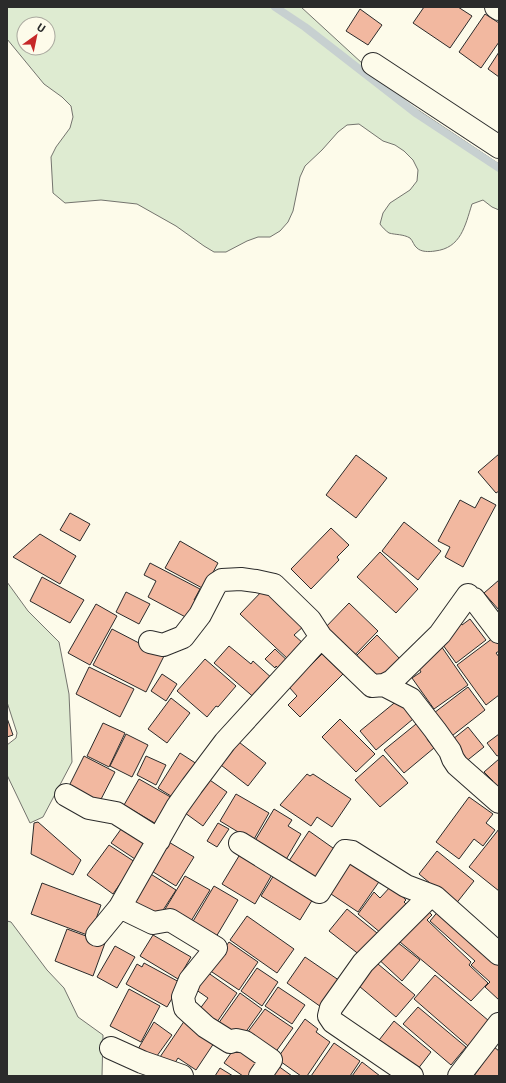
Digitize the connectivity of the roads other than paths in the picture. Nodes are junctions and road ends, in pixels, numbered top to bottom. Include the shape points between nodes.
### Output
1 (496, 7) edge
2 (499, 9) edge
3 (373, 64) dead end
4 (499, 147) edge
5 (499, 632) edge
6 (321, 637) junction
7 (150, 642) dead end
8 (384, 685) junction
9 (66, 795) dead end
10 (499, 802) edge
11 (159, 840) junction
12 (240, 843) dead end
13 (432, 896) junction
14 (120, 907) junction
15 (97, 935) dead end
16 (499, 954) edge
17 (499, 1024) edge
18 (110, 1048) dead end
19 (182, 1076) edge
20 (260, 1076) edge
21 (412, 1076) edge
22 (459, 1076) edge

1 - 2 street
3 - 4 street
5 - 8 street via 471,597 440,634 392,681
6 - 7 street via 310,620 274,585 241,578 222,580 216,584 200,615 183,637 163,645
6 - 8 street via 372,686
6 - 11 street via 225,742 188,791
8 - 10 street via 411,699 450,751 457,765
9 - 11 street via 89,808 116,813
11 - 14 street
12 - 13 street via 319,892 345,851 352,852 406,886
13 - 16 street
13 - 21 street via 363,963 331,1008 329,1016 333,1022
14 - 15 street
14 - 20 street via 154,923 170,920 216,948 190,980 183,997 185,1008 206,1027 230,1042 245,1042 271,1060
17 - 22 street
18 - 19 street

